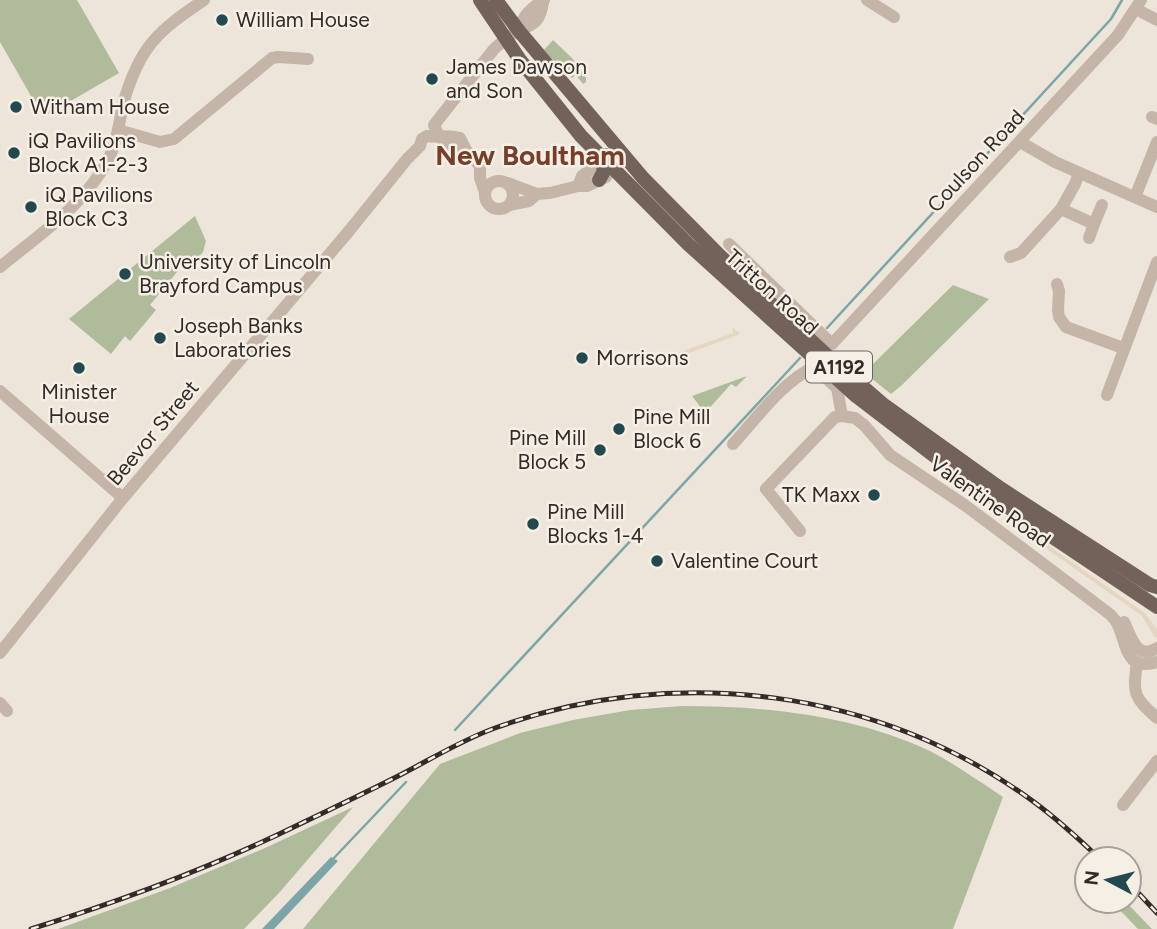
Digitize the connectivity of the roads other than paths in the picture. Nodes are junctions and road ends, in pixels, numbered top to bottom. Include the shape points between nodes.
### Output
1 (204, 0) edge
2 (480, 0) edge
3 (496, 0) edge
4 (867, 0) edge
5 (543, 1) edge
6 (1139, 5) edge
7 (894, 17) dead end
8 (1157, 20) edge
9 (519, 31) junction
10 (506, 39) junction
11 (308, 59) dead end
12 (558, 77) junction
13 (118, 130) junction
14 (439, 137) junction
15 (1020, 142) junction
16 (1157, 142) edge
17 (619, 149) junction
18 (605, 160) junction
19 (629, 160) junction
20 (480, 166) junction
21 (616, 171) junction
22 (1079, 173) junction
23 (599, 180) junction
24 (505, 182) junction
25 (578, 186) junction
26 (485, 192) junction
27 (537, 194) junction
28 (1135, 197) junction
29 (509, 205) junction
30 (1102, 205) dead end
31 (1157, 207) edge
32 (1061, 209) junction
33 (1094, 224) junction
34 (1089, 238) dead end
35 (729, 244) dead end
36 (1008, 259) dead end
37 (1157, 262) edge
38 (0, 267) edge
39 (1057, 281) dead end
40 (1124, 348) junction
41 (0, 390) edge
42 (1107, 395) dead end
43 (856, 396) junction
44 (848, 417) junction
45 (733, 444) dead end
46 (123, 498) junction
47 (800, 531) dead end
48 (1155, 589) edge
49 (1157, 607) edge
50 (1107, 611) junction
51 (1157, 648) edge
52 (0, 653) edge
53 (1137, 662) junction
54 (1157, 662) edge
55 (1157, 718) edge
56 (1157, 761) edge
57 (1123, 805) dead end

1 - 13 street via 151,41 137,64
2 - 10 main road, Tritton Road / A1192
3 - 9 main road, Tritton Road / A1192
4 - 7 street
5 - 9 street via 521,20
6 - 8 street
6 - 15 street, Coulson Road via 1118,35
9 - 10 street
9 - 12 main road, Tritton Road / A1192
10 - 14 street via 437,120 434,125
10 - 18 main road, Tritton Road / A1192 via 561,113
11 - 13 street via 272,58 174,139 160,142
12 - 17 main road, Tritton Road / A1192
12 - 18 main road via 604,145
13 - 38 street via 109,159 72,209
14 - 20 street via 448,146 466,149
14 - 46 street, Beevor Street via 422,139 421,146
15 - 22 street
15 - 35 street, Coulson Road via 832,344
16 - 28 street
17 - 18 street
17 - 19 main road, Tritton Road / A1192
18 - 21 main road, Tritton Road / A1192
18 - 23 main road
18 - 25 street via 582,176
19 - 21 street
19 - 48 main road, Tritton Road / A1192 via 719,255 858,384 1000,488
20 - 24 street
20 - 26 street
21 - 23 street
21 - 43 main road, Tritton Road / A1192 via 688,244
22 - 28 street
22 - 32 street
23 - 25 street
24 - 26 street via 493,181
24 - 27 street
24 - 29 street via 512,189
25 - 27 street
26 - 29 street via 491,207
27 - 29 street via 529,201
28 - 31 street
30 - 33 street
32 - 33 street
32 - 36 street via 1021,253
33 - 34 street
37 - 40 street
39 - 40 street via 1059,317 1066,327
40 - 42 street
41 - 46 street
43 - 44 street
43 - 49 main road, Tritton Road / A1192 via 962,477
44 - 45 street via 837,387 814,367 788,384
44 - 47 street via 835,417 766,489
44 - 50 street, Valentine Road via 864,425 890,455
46 - 52 street, Beevor Street
50 - 51 street, Valentine Road via 1123,618 1141,651
50 - 53 street, Valentine Road via 1127,652
53 - 54 street
53 - 55 street via 1136,695
56 - 57 street

